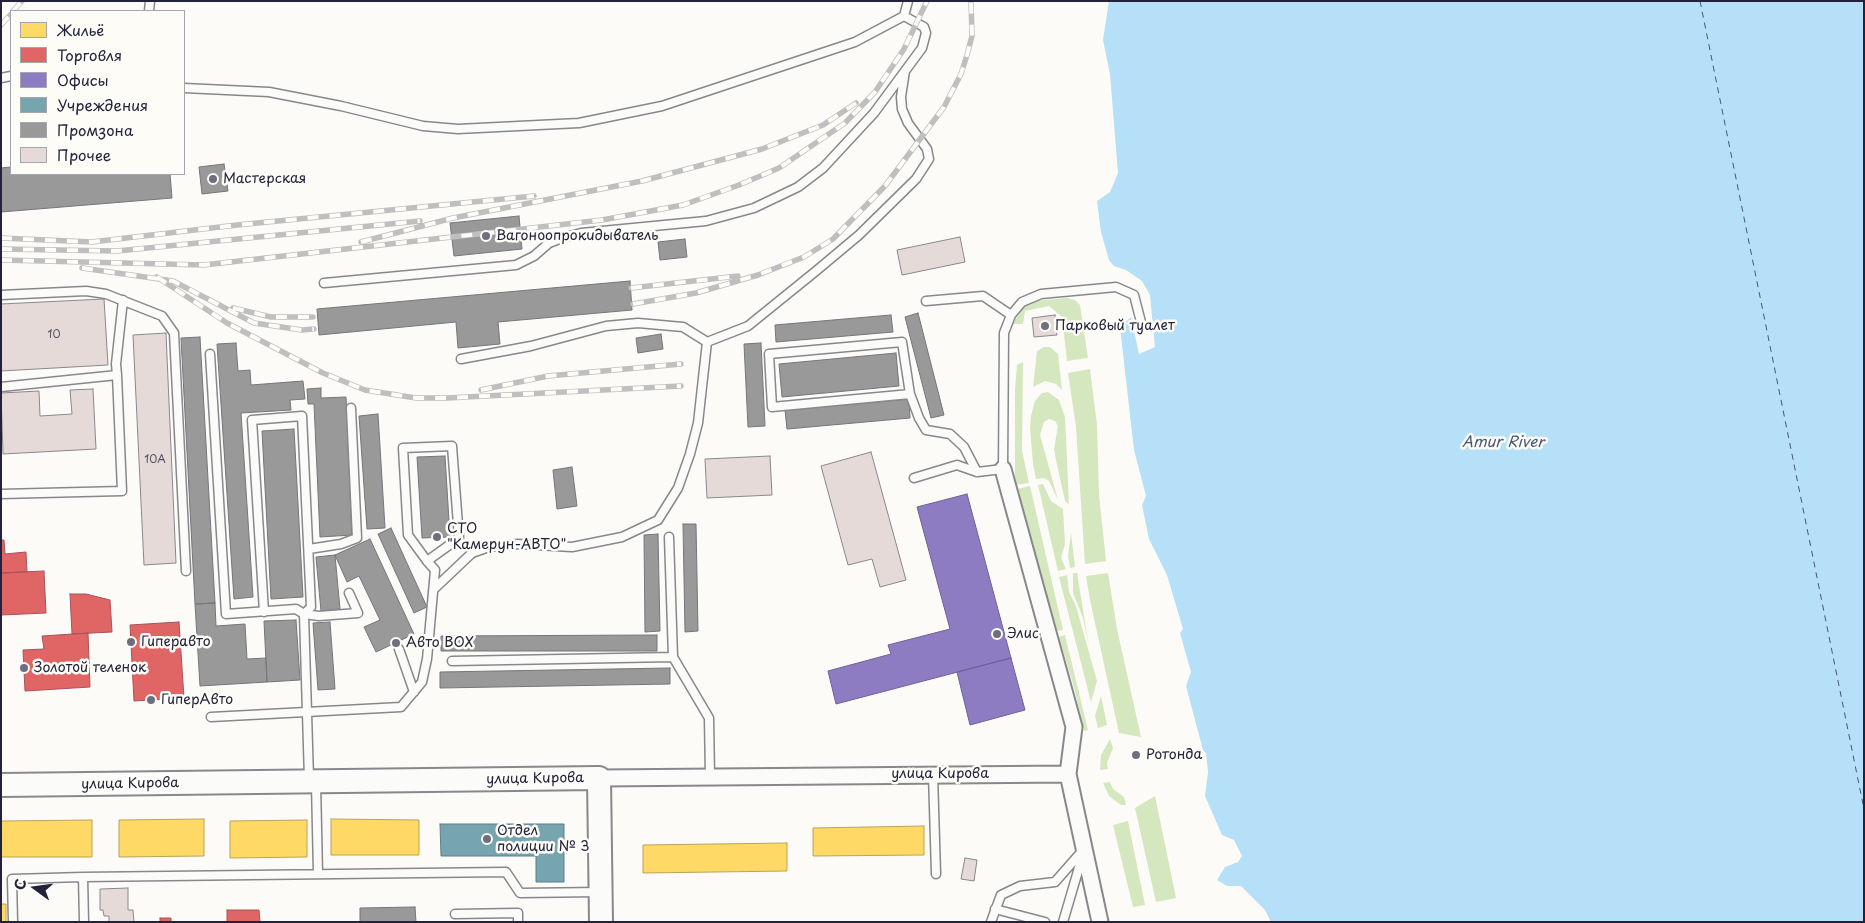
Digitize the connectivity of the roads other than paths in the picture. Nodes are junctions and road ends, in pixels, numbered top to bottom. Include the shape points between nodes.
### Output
1 (908, 1) edge
2 (904, 16) junction
3 (905, 71) junction
4 (185, 88) edge
5 (324, 283) dead end
6 (1, 295) edge
7 (123, 300) junction
8 (926, 301) dead end
9 (1010, 315) junction
10 (1142, 326) dead end
11 (707, 342) junction
12 (210, 354) dead end
13 (461, 359) dead end
14 (118, 375) junction
15 (1, 387) edge
16 (910, 394) junction
17 (351, 408) dead end
18 (1003, 469) junction
19 (977, 472) junction
20 (914, 478) dead end
21 (1, 494) edge
22 (669, 537) dead end
23 (309, 549) junction
24 (427, 561) junction
25 (186, 572) dead end
26 (434, 589) junction
27 (349, 593) dead end
28 (264, 612) junction
29 (304, 614) junction
30 (399, 649) dead end
31 (673, 657) junction
32 (452, 661) dead end
33 (414, 692) junction
34 (307, 712) junction
35 (211, 717) dead end
36 (933, 774) junction
37 (1068, 774) junction
38 (710, 777) junction
39 (599, 778) junction
40 (312, 782) junction
41 (1, 785) edge
42 (1084, 850) junction
43 (318, 874) junction
44 (936, 874) dead end
45 (84, 877) junction
46 (600, 892) junction
47 (994, 909) junction
48 (456, 914) dead end
49 (13, 922) edge
50 (84, 922) edge
51 (518, 922) edge
52 (601, 922) edge
53 (991, 922) edge
54 (1045, 922) edge
55 (1064, 922) edge
56 (1100, 922) edge

1 - 2 lane
2 - 3 lane via 924,27 926,33 922,48
2 - 4 lane via 855,42 662,106 569,124 485,129 423,126 269,92
3 - 5 lane via 874,113 823,168 798,187 754,208 706,221 581,233 549,243 516,265
3 - 11 lane via 902,109 908,123 927,148 929,159 916,179 859,235 748,326
6 - 7 lane via 86,291
7 - 14 lane
7 - 25 lane via 162,316 174,333
8 - 9 lane via 983,296
9 - 10 lane via 1022,302 1041,294 1116,287 1134,295
9 - 18 lane via 1004,333
11 - 13 lane via 683,327 630,324 606,326 531,346
11 - 26 lane via 698,423 690,454 678,488 658,520 622,537 572,547 518,544 489,547 472,553
12 - 28 lane via 226,614
14 - 15 lane
14 - 21 lane via 122,491
16 - 16 lane via 902,342 769,354 772,407
16 - 19 lane via 926,430 950,434 964,447
17 - 23 lane via 357,538
18 - 19 lane
18 - 37 street via 1074,727
19 - 20 lane via 957,465
22 - 31 lane
23 - 28 lane via 302,416 252,420
23 - 29 lane via 311,607
24 - 24 lane via 408,535 403,448 452,446 459,538
24 - 26 lane via 435,570
26 - 33 lane via 422,682
27 - 29 lane via 358,613
28 - 29 lane via 296,609
29 - 34 lane
30 - 33 lane
31 - 32 lane
31 - 38 lane via 709,718
33 - 34 lane via 401,707
34 - 35 lane
34 - 40 lane
36 - 37 street, улица Кирова
36 - 38 street, улица Кирова
36 - 44 lane
37 - 42 street
38 - 39 street, улица Кирова
39 - 40 main road, улица Кирова
39 - 46 main road
40 - 41 main road, улица Кирова
40 - 43 lane
42 - 47 lane via 1055,882 1020,886 1001,895
42 - 55 lane
42 - 56 street
43 - 45 lane
43 - 46 lane via 506,872 520,893
45 - 49 lane via 12,879
45 - 50 lane
46 - 52 main road
47 - 53 lane
47 - 54 lane
48 - 51 lane via 518,913

